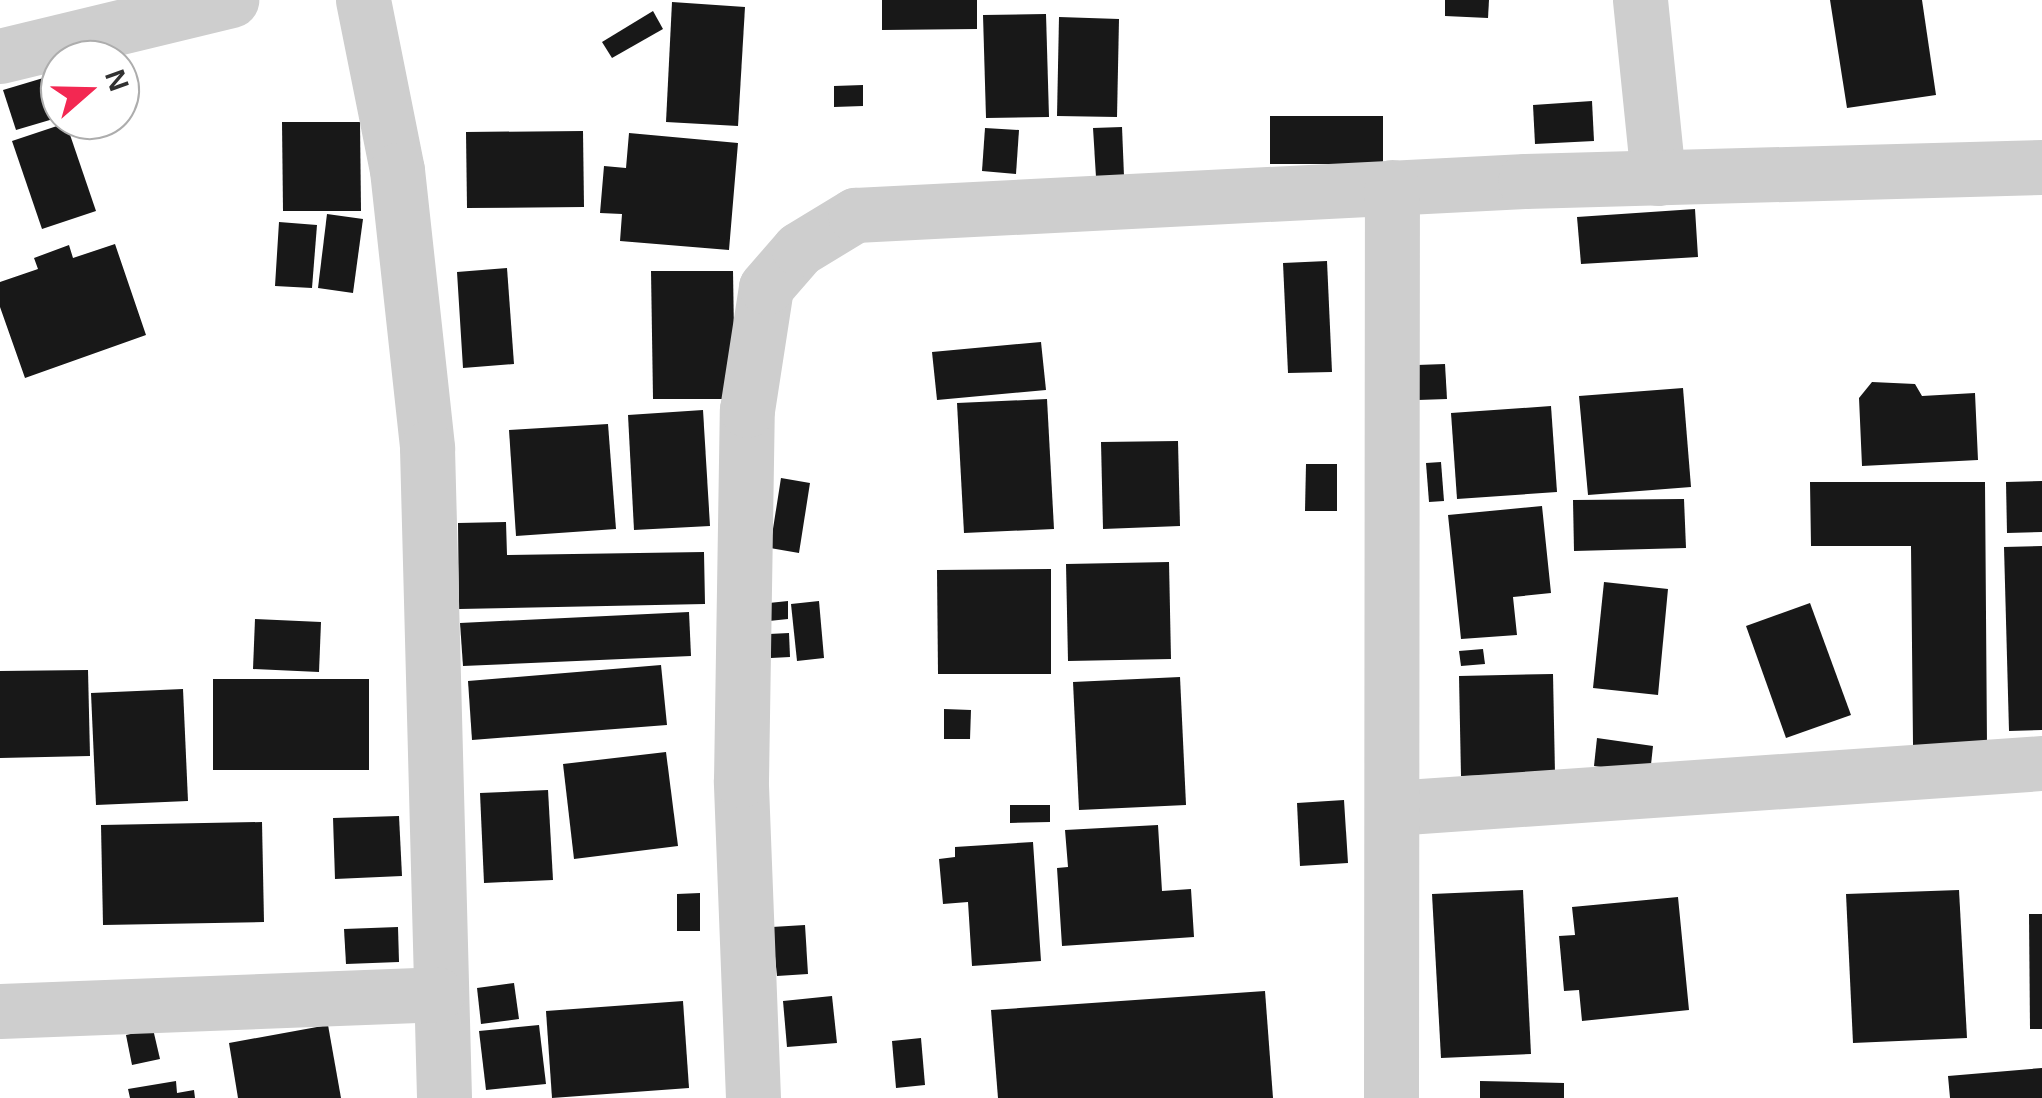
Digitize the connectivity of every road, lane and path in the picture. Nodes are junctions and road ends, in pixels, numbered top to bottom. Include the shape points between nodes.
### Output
1 (232, 0) edge
2 (363, 0) edge
3 (1640, 0) edge
4 (0, 56) edge
5 (2042, 167) edge
6 (1658, 178) junction
7 (1392, 187) junction
8 (2042, 763) edge
9 (1392, 808) junction
10 (437, 994) junction
11 (0, 1010) edge
12 (444, 1098) edge
13 (753, 1098) edge
14 (1391, 1098) edge

1 - 4 street
2 - 10 street via 397,170 427,448
3 - 6 street
5 - 6 street
6 - 7 street
7 - 9 street
7 - 13 street via 855,216 798,249 766,287 748,410 740,780
8 - 9 street
9 - 14 street
10 - 11 street
10 - 12 street

